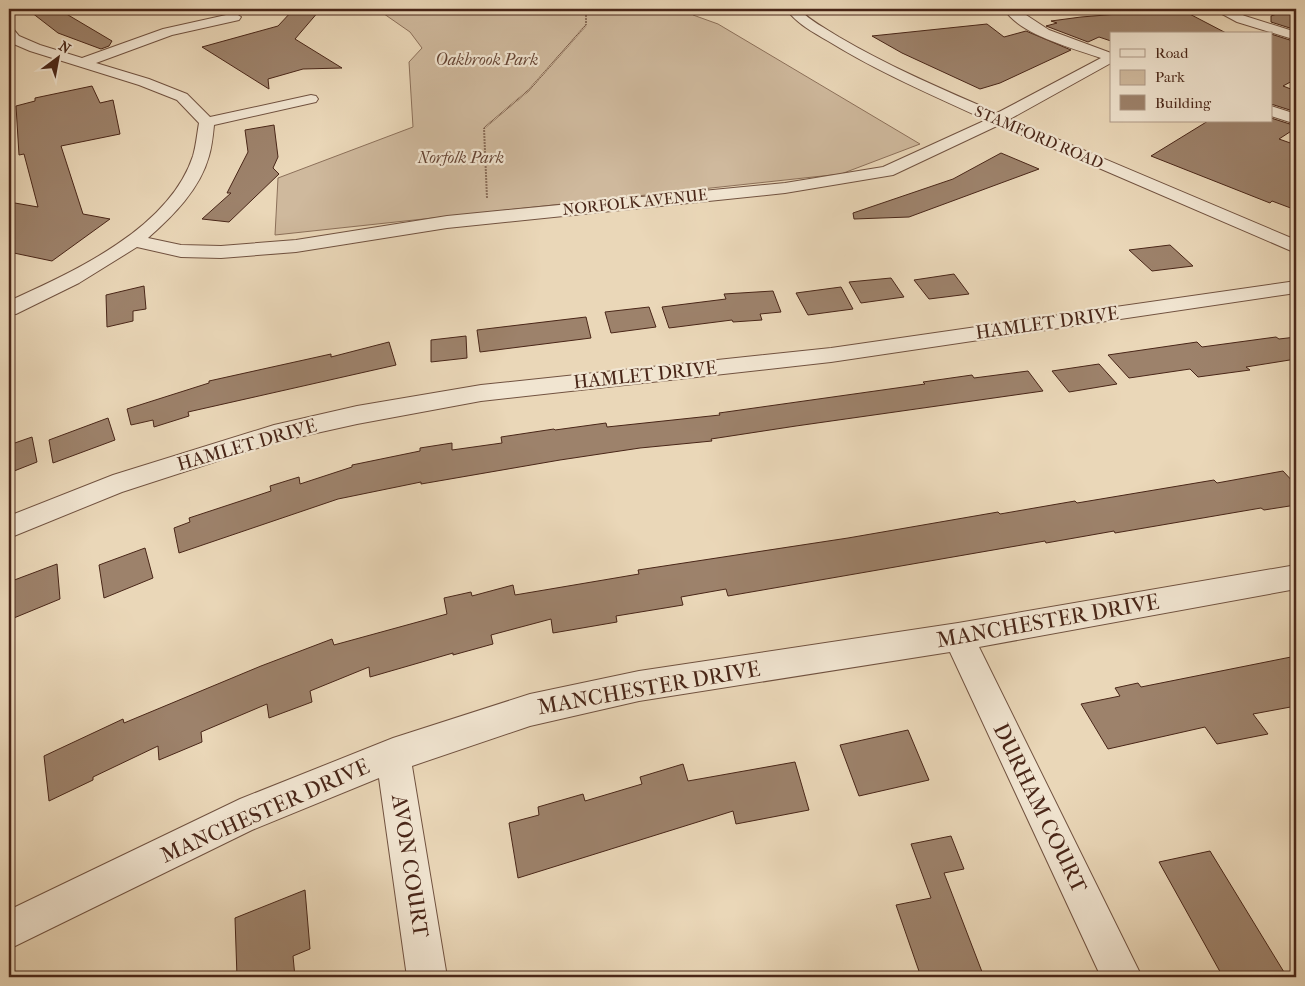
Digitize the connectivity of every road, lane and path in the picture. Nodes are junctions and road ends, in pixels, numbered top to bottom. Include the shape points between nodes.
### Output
1 (586, 9) edge
2 (792, 9) edge
3 (1010, 9) edge
4 (1218, 9) edge
5 (235, 17) dead end
6 (9, 33) edge
7 (1296, 36) edge
8 (1110, 58) edge
9 (1110, 59) edge
10 (82, 63) junction
11 (311, 99) dead end
12 (1272, 111) edge
13 (997, 119) junction
14 (1296, 119) edge
15 (207, 122) junction
16 (488, 217) junction
17 (135, 241) junction
18 (1296, 247) edge
19 (1296, 287) edge
20 (9, 308) edge
21 (9, 527) edge
22 (1296, 577) edge
23 (958, 637) junction
24 (393, 755) junction
25 (9, 930) edge
26 (427, 977) edge
27 (1122, 977) edge

1 - 16 path via 586,25 529,90 484,128
2 - 13 street, STAMFORD ROAD via 801,19 856,52
3 - 8 street via 1040,30
4 - 7 street
5 - 10 street via 168,32
6 - 10 street via 14,39 34,48
9 - 13 street, NORFOLK AVENUE
10 - 15 street via 182,97
11 - 15 street
12 - 14 street
13 - 16 street, NORFOLK AVENUE via 887,171 784,188
13 - 18 street, STAMFORD ROAD
15 - 17 street via 206,140 198,167 174,202
16 - 17 street, NORFOLK AVENUE via 296,246 221,252 181,251
17 - 20 street via 61,285
19 - 21 street, HAMLET DRIVE via 831,355 481,393 357,415 274,434 113,485
22 - 23 street, MANCHESTER DRIVE
23 - 24 street, MANCHESTER DRIVE via 639,686 530,710
23 - 27 street, DURHAM COURT
24 - 25 street, MANCHESTER DRIVE via 240,817
24 - 26 street, AVON COURT

